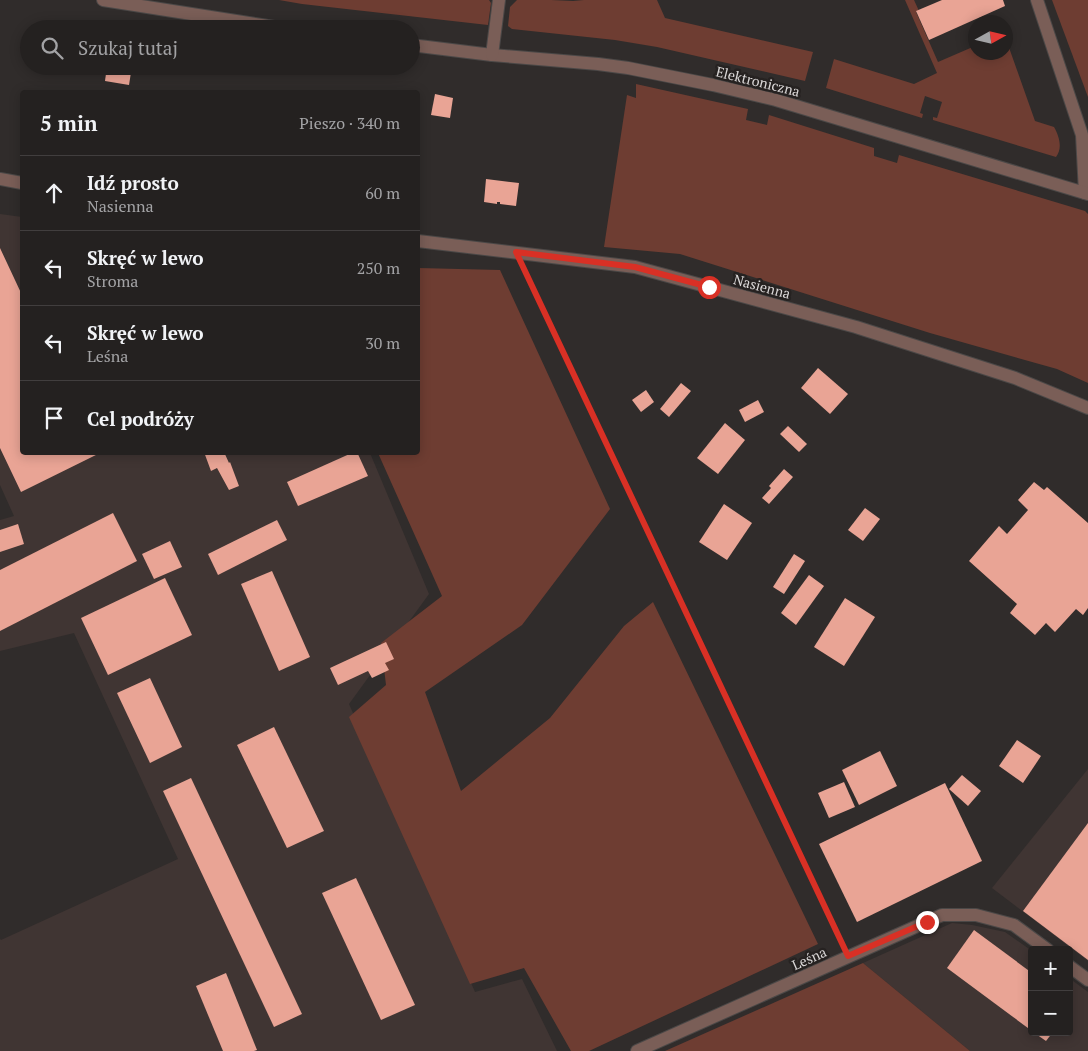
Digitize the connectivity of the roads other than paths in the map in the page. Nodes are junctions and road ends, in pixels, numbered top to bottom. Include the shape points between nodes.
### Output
1 (103, 0) edge
2 (500, 0) edge
3 (1037, 0) edge
4 (230, 20) edge
5 (420, 46) edge
6 (492, 55) junction
7 (0, 179) edge
8 (20, 183) edge
9 (1087, 194) edge
10 (420, 241) edge
11 (1088, 408) edge
12 (1043, 946) edge
13 (1073, 969) edge
14 (1088, 980) edge
15 (638, 1051) edge

1 - 4 street
2 - 6 street
3 - 9 street via 1082,135
5 - 6 street, Elektroniczna
6 - 9 street, Elektroniczna via 628,68 767,98
7 - 8 street
10 - 11 street, Nasienna via 635,267 856,327 1015,378
12 - 15 street, Leśna via 1014,925 976,914 942,915
13 - 14 street

